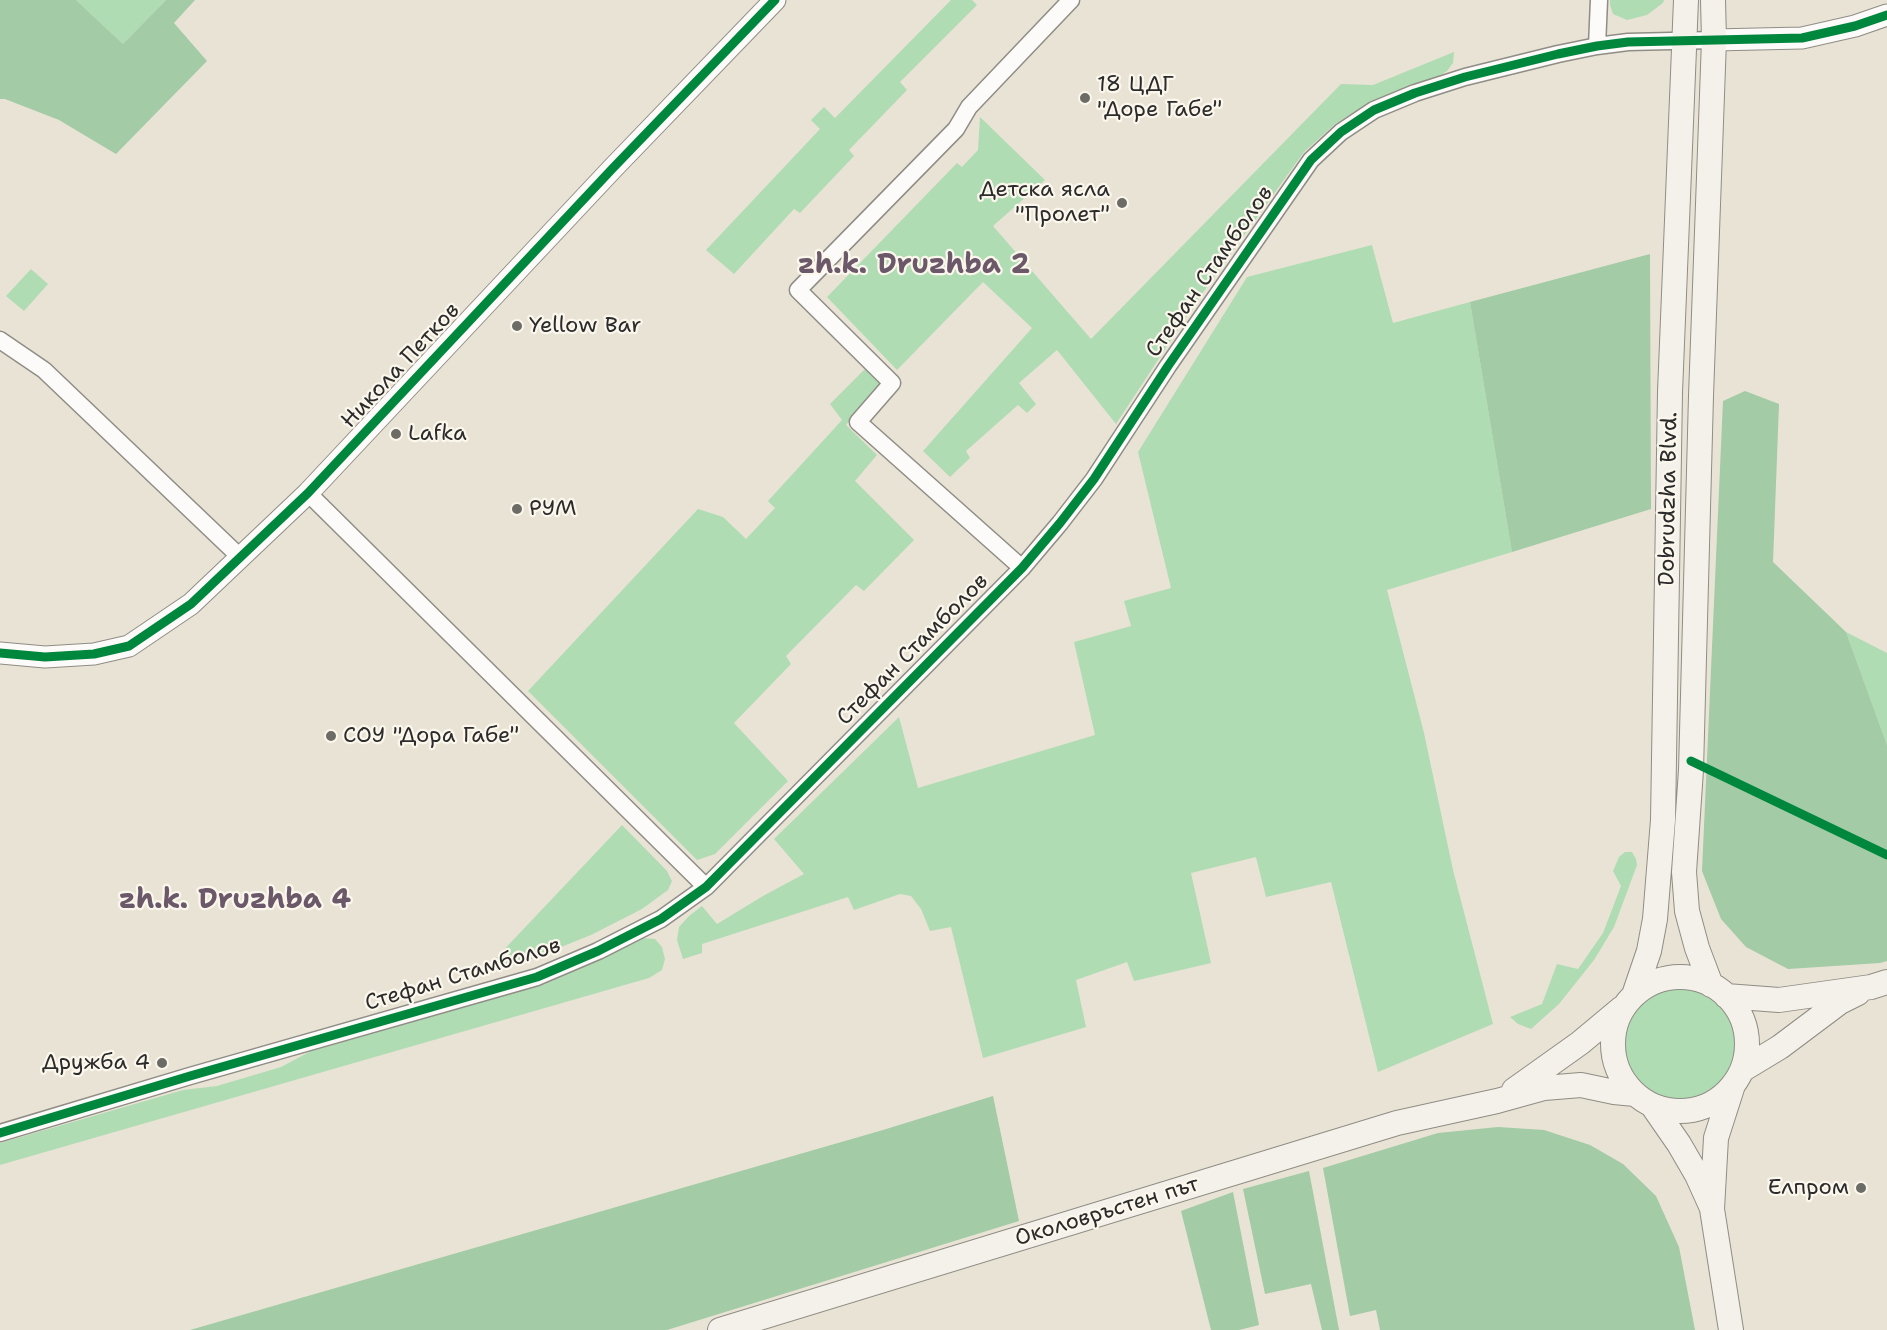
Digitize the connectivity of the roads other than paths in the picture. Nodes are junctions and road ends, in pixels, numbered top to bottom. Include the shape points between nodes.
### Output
1 (1599, 0) edge
2 (1686, 0) edge
3 (1713, 0) edge
4 (768, 2) edge
5 (1064, 2) edge
6 (1887, 15) edge
7 (1714, 40) junction
8 (1685, 41) junction
9 (1598, 46) junction
10 (0, 340) edge
11 (308, 493) junction
12 (240, 557) junction
13 (1022, 568) junction
14 (0, 653) edge
15 (706, 888) junction
16 (1879, 984) edge
17 (1719, 991) junction
18 (1629, 1000) junction
19 (1738, 1076) junction
20 (1644, 1100) junction
21 (1497, 1101) junction
22 (0, 1133) edge
23 (1712, 1209) junction
24 (720, 1330) edge
25 (1731, 1330) edge

1 - 9 street
2 - 8 main road, Dobrudzha Blvd.
3 - 7 main road, Dobrudzha Blvd.
4 - 11 street, Никола Петков
5 - 13 street via 969,107 956,129 798,290 892,383 858,422
6 - 7 street via 1802,38
7 - 8 street, Стефан Стамболов
7 - 17 main road, Dobrudzha Blvd. via 1691,770 1684,872 1687,911 1697,948
8 - 9 street, Стефан Стамболов
8 - 18 main road, Dobrudzha Blvd. via 1670,392 1663,820 1655,919 1648,951
9 - 13 street, Стефан Стамболов via 1415,93 1374,110 1341,132 1311,160 1094,479
10 - 12 street via 44,370
11 - 12 street, Никола Петков
11 - 15 street
12 - 14 street, Никола Петков via 191,604 129,645 94,654 45,657
13 - 15 street, Стефан Стамболов
15 - 22 street, Стефан Стамболов via 661,919 537,977
16 - 17 main road via 1779,1000
16 - 19 main road via 1840,1002
17 - 18 main road via 1698,980 1671,978 1651,984
17 - 19 main road via 1741,1017 1745,1028 1746,1053
18 - 20 main road via 1614,1031 1614,1059 1626,1084
18 - 21 main road, Околовръстен път via 1580,1043
19 - 20 main road via 1724,1095 1697,1109 1666,1110
19 - 23 main road via 1716,1138
20 - 21 main road, Околовръстен път via 1581,1085 1544,1088
20 - 23 main road via 1679,1144
21 - 24 main road, Околовръстен път via 1397,1123
23 - 25 main road

